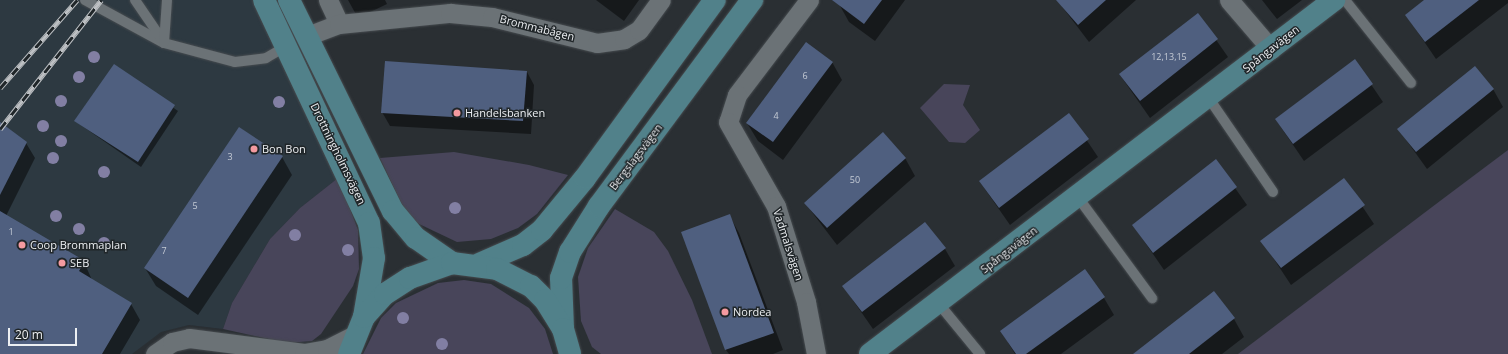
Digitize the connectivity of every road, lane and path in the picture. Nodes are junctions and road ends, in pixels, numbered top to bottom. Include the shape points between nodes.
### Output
1 (85, 0) edge
2 (135, 0) edge
3 (167, 0) edge
4 (264, 0) edge
5 (289, 0) edge
6 (328, 0) edge
7 (661, 0) edge
8 (714, 0) edge
9 (752, 0) edge
10 (809, 0) edge
11 (1229, 0) edge
12 (1334, 0) edge
13 (1345, 0) edge
14 (450, 6) edge
15 (339, 24) junction
16 (307, 36) junction
17 (164, 43) junction
18 (285, 48) junction
19 (1271, 49) junction
20 (1411, 83) dead end
21 (1208, 97) junction
22 (1273, 192) dead end
23 (1077, 196) junction
24 (452, 263) junction
25 (479, 264) junction
26 (1152, 298) dead end
27 (939, 304) junction
28 (563, 329) junction
29 (356, 335) edge
30 (570, 353) edge
31 (155, 354) edge
32 (816, 354) edge
33 (870, 354) edge
34 (980, 354) edge

1 - 17 lane
2 - 17 lane
3 - 17 lane
4 - 18 main road, Drottningholmsvägen
5 - 16 main road
6 - 15 street
7 - 14 street, Brommabågen via 639,30 624,40 597,43
8 - 25 main road via 585,178 542,230 523,245
9 - 28 main road, Bergslagsvägen via 599,206 570,252 561,278
10 - 32 street, Vadmalsvägen via 737,95 728,122 776,206 806,302
11 - 19 street
12 - 19 main road, Spångavägen
13 - 20 lane
14 - 15 street, Brommabågen
15 - 16 street, Brommabågen
16 - 18 main road
16 - 24 main road via 393,211 416,238
17 - 18 lane via 235,62 266,58
18 - 29 main road, Drottningholmsvägen via 369,223 374,258
19 - 21 main road, Spångavägen
21 - 22 lane
21 - 23 main road, Spångavägen
23 - 26 lane
23 - 27 main road, Spångavägen
24 - 25 main road
24 - 29 main road via 410,278 385,294
25 - 28 main road via 514,275 531,286 545,300
27 - 33 main road, Spångavägen
27 - 34 lane
28 - 30 main road
29 - 31 street via 327,349 304,353 188,338 172,342

